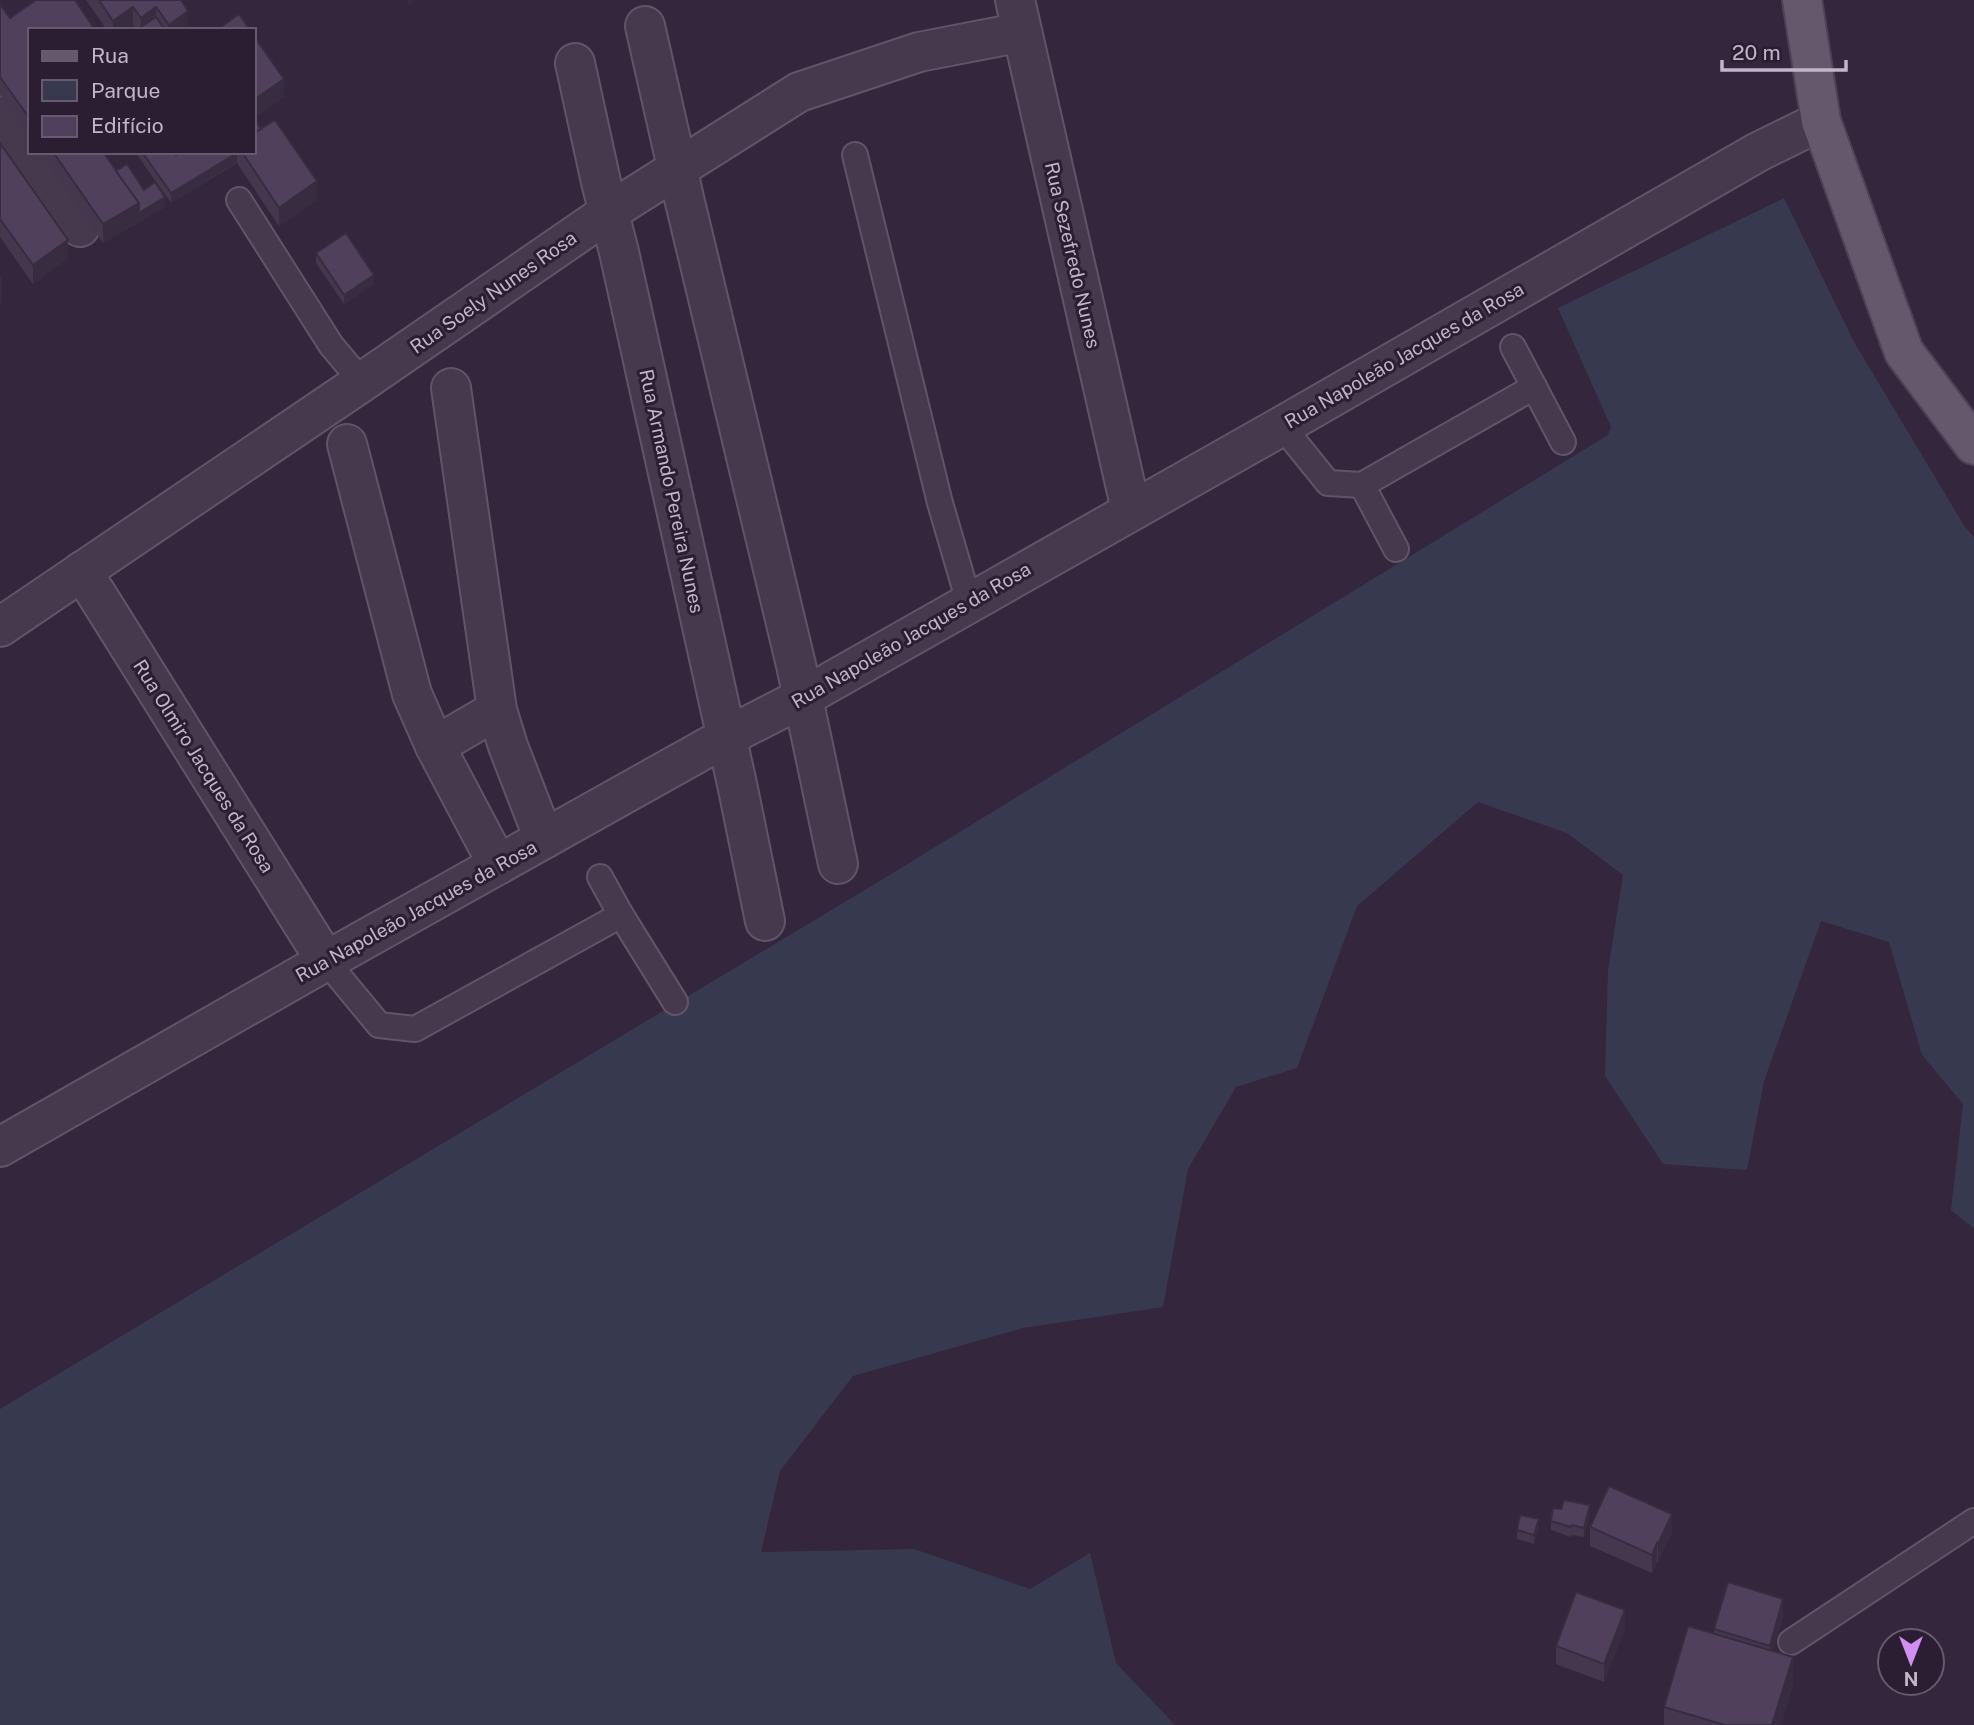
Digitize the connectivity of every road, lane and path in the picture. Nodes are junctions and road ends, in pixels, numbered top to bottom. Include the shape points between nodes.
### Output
1 (1802, 0) edge
2 (1018, 16) edge
3 (645, 26) dead end
4 (575, 63) dead end
5 (0, 116) edge
6 (1821, 121) junction
7 (855, 155) dead end
8 (677, 167) junction
9 (239, 201) dead end
10 (609, 212) junction
11 (80, 228) dead end
12 (1513, 347) dead end
13 (362, 382) junction
14 (1534, 387) junction
15 (451, 388) dead end
16 (1282, 426) junction
17 (1563, 442) dead end
18 (347, 444) dead end
19 (1974, 444) edge
20 (1362, 485) junction
21 (1131, 510) junction
22 (1396, 549) dead end
23 (82, 571) junction
24 (969, 601) junction
25 (0, 627) edge
26 (802, 698) junction
27 (497, 710) junction
28 (726, 737) junction
29 (435, 746) junction
30 (544, 839) junction
31 (838, 864) dead end
32 (498, 865) junction
33 (600, 877) dead end
34 (621, 915) junction
35 (765, 921) dead end
36 (326, 961) junction
37 (675, 1002) dead end
38 (0, 1147) edge
39 (1974, 1521) edge
40 (1791, 1642) dead end

1 - 6 main road
2 - 8 street, Rua Soely Nunes Rosa via 799,92
2 - 21 street, Rua Sezefredo Nunes
3 - 8 street
4 - 10 street, Rua Armando Pereira Nunes
5 - 11 street
6 - 16 street, Rua Napoleão Jacques da Rosa via 1758,152
6 - 19 main road via 1904,352
7 - 24 lane via 940,503
8 - 10 street, Rua Soely Nunes Rosa
8 - 26 street
9 - 13 lane via 331,345
10 - 13 street, Rua Soely Nunes Rosa
10 - 28 street, Rua Armando Pereira Nunes
12 - 14 lane
13 - 23 street, Rua Soely Nunes Rosa
14 - 17 lane
14 - 20 lane
15 - 27 street
16 - 20 lane via 1328,483
16 - 21 street, Rua Napoleão Jacques da Rosa
18 - 29 street via 412,694
20 - 22 lane
21 - 24 street, Rua Napoleão Jacques da Rosa
23 - 25 street, Rua Soely Nunes Rosa
23 - 36 street, Rua Olmiro Jacques da Rosa
24 - 26 street, Rua Napoleão Jacques da Rosa
26 - 28 street, Rua Napoleão Jacques da Rosa
26 - 31 street
27 - 29 street
27 - 30 street
28 - 30 street, Rua Napoleão Jacques da Rosa
28 - 35 street, Rua Armando Pereira Nunes
29 - 32 street
30 - 32 street, Rua Napoleão Jacques da Rosa
32 - 36 street, Rua Napoleão Jacques da Rosa
33 - 34 lane
34 - 36 lane via 415,1029 379,1026
34 - 37 lane
36 - 38 street, Rua Napoleão Jacques da Rosa
39 - 40 lane

